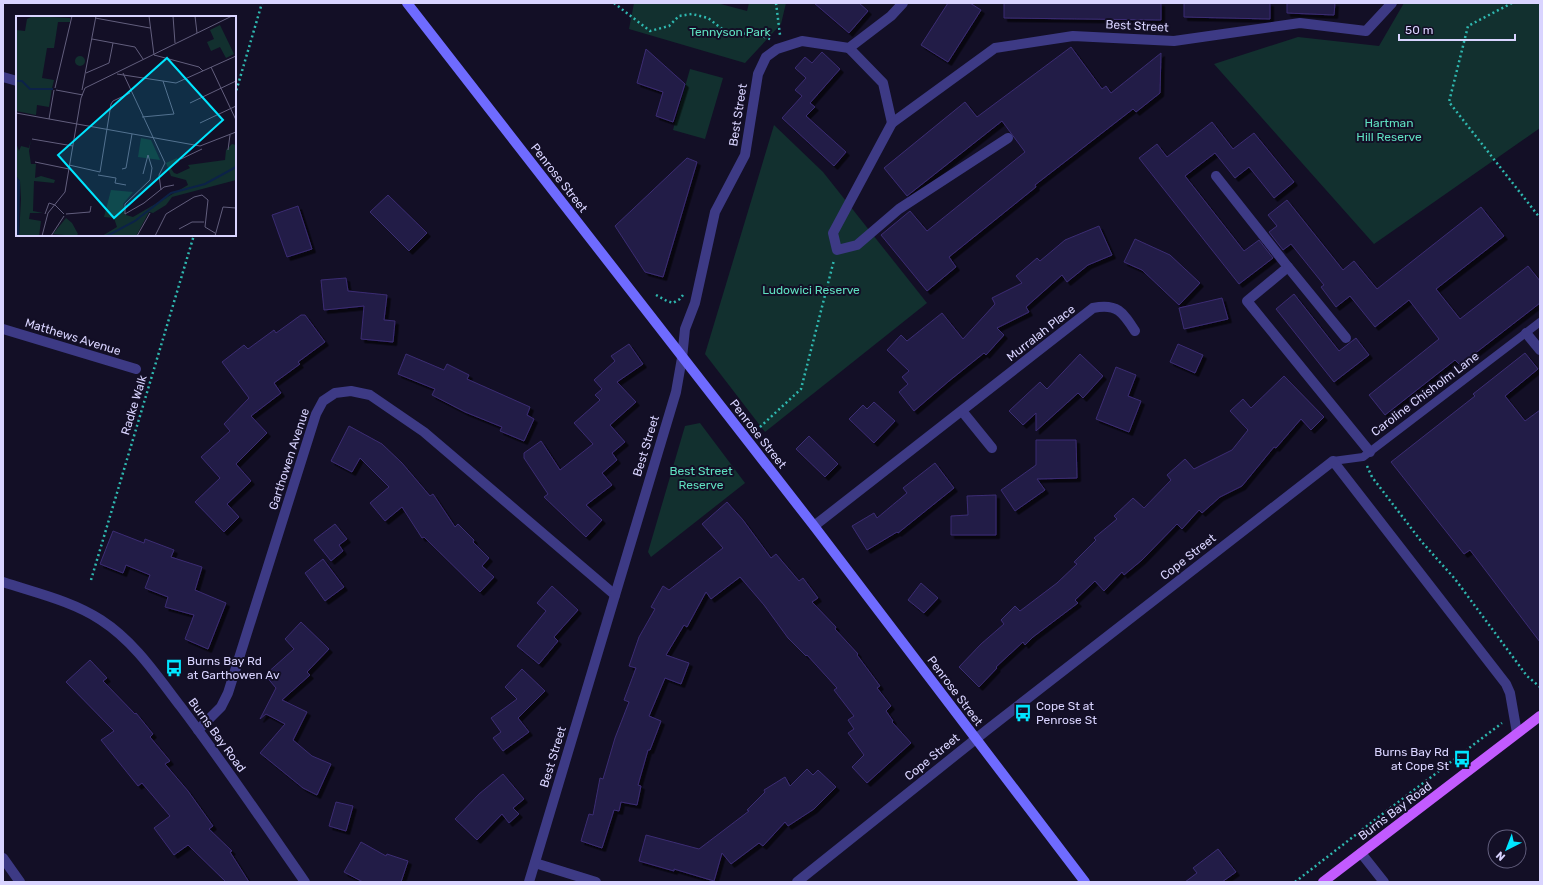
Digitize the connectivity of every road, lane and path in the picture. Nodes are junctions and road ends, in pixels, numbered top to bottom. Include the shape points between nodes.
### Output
1 (262, 3) edge
2 (407, 3) edge
3 (614, 3) edge
4 (776, 3) edge
5 (903, 3) edge
6 (1392, 3) edge
7 (1512, 3) edge
8 (779, 38) junction
9 (849, 48) junction
10 (777, 49) junction
11 (3, 77) edge
12 (16, 81) edge
13 (236, 92) edge
14 (892, 123) junction
15 (1008, 138) dead end
16 (1216, 176) dead end
17 (1540, 218) edge
18 (194, 236) edge
19 (837, 250) junction
20 (1288, 267) junction
21 (685, 293) dead end
22 (656, 295) dead end
23 (1540, 322) edge
24 (3, 329) edge
25 (1135, 331) dead end
26 (1526, 333) junction
27 (1346, 338) dead end
28 (1540, 350) edge
29 (682, 358) junction
30 (136, 369) dead end
31 (962, 411) junction
32 (760, 427) dead end
33 (992, 448) dead end
34 (1366, 454) junction
35 (1333, 460) junction
36 (814, 526) junction
37 (91, 580) dead end
38 (3, 582) edge
39 (615, 596) junction
40 (1540, 688) edge
41 (1514, 714) junction
42 (1540, 716) edge
43 (198, 730) junction
44 (1517, 733) junction
45 (976, 739) junction
46 (1361, 853) junction
47 (3, 858) edge
48 (535, 863) junction
49 (20, 882) edge
50 (305, 882) edge
51 (529, 882) edge
52 (596, 882) edge
53 (797, 882) edge
54 (1085, 882) edge
55 (1295, 882) edge
56 (1324, 882) edge
57 (1384, 882) edge

1 - 13 path
2 - 29 main road, Penrose Street
3 - 8 path via 650,31 669,26 679,16 692,14 708,18 726,32 760,35 774,40
4 - 8 path
5 - 9 street via 891,16
6 - 14 street, Best Street via 1366,31 1300,23 1174,41 1073,36 995,48
7 - 17 path via 1468,26 1449,102
8 - 10 path
9 - 10 street, Best Street via 802,41
9 - 14 street via 883,83
10 - 29 street, Best Street via 766,58 758,74 745,155 715,212 695,303 685,329
11 - 12 street
14 - 19 street, Best Street via 833,233
15 - 19 street via 899,209 857,245
16 - 20 street
18 - 37 path, Radke Walk
19 - 32 path via 801,389
20 - 27 street
20 - 34 street via 1246,301
21 - 22 path via 673,302
23 - 26 lane, Caroline Chisholm Lane
24 - 30 street, Matthews Avenue
25 - 31 street, Murralah Place via 1126,317 1115,308 1093,308
26 - 28 street
26 - 34 lane, Caroline Chisholm Lane
29 - 36 main road, Penrose Street
29 - 39 street, Best Street via 676,392
31 - 33 street
31 - 36 street, Murralah Place
34 - 35 lane
34 - 40 path via 1376,483 1421,541 1455,579 1527,676
35 - 41 street via 1506,684
35 - 45 street, Cope Street
36 - 45 main road, Penrose Street
38 - 43 street, Burns Bay Road via 60,600 101,620 116,631 145,660
39 - 43 street, Garthowen Avenue via 424,432 370,394 335,392 322,401 316,414 228,693 221,707
39 - 48 street, Best Street
41 - 44 street
41 - 55 path
42 - 44 main road, Burns Bay Road
43 - 50 street, Burns Bay Road
44 - 46 main road, Burns Bay Road
45 - 53 street, Cope Street
45 - 54 main road, Penrose Street
46 - 56 main road, Burns Bay Road
46 - 57 street
47 - 49 street
48 - 51 street, Best Street
48 - 52 street

